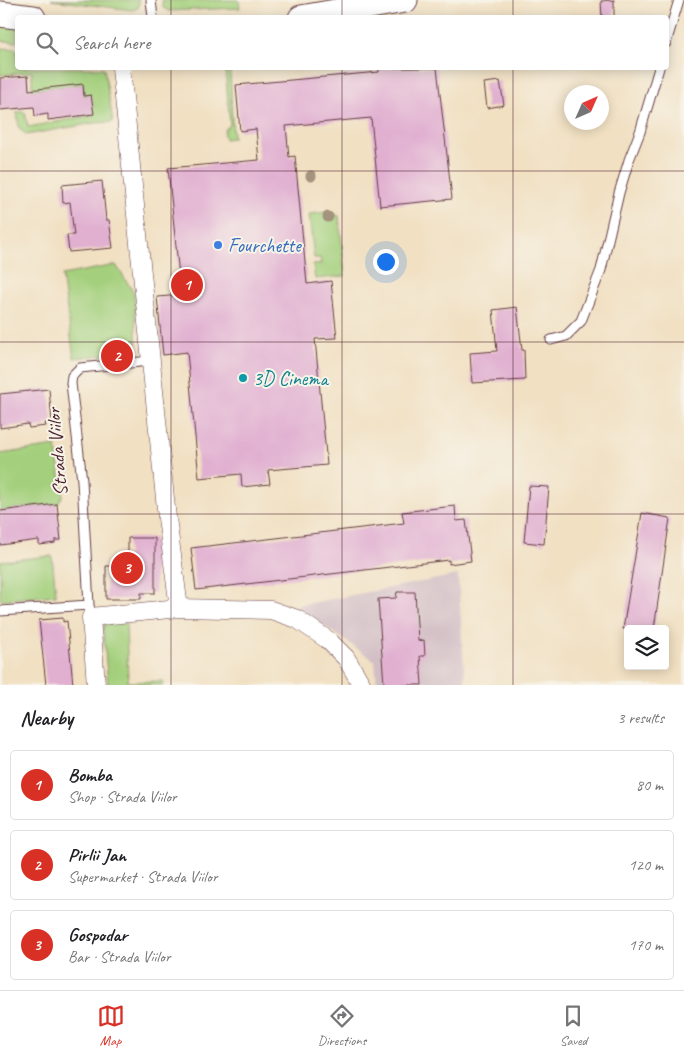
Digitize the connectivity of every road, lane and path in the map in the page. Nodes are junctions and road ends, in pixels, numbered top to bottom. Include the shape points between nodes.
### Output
1 (151, 0) edge
2 (405, 0) edge
3 (679, 0) edge
4 (0, 14) edge
5 (153, 15) edge
6 (318, 15) edge
7 (15, 16) edge
8 (669, 33) edge
9 (121, 70) edge
10 (658, 70) edge
11 (551, 340) dead end
12 (150, 361) junction
13 (180, 608) junction
14 (0, 611) edge
15 (90, 612) junction
16 (96, 685) edge
17 (362, 685) edge

1 - 5 lane
2 - 6 main road
3 - 8 lane
4 - 7 main road
9 - 12 street
10 - 11 lane via 619,194 601,270 581,321 566,336
12 - 13 street via 166,518
12 - 15 lane, Strada Viilor via 80,368 72,376
13 - 15 street
13 - 17 street via 271,610 297,619 328,640 346,658
14 - 15 lane
15 - 16 street, Strada Viilor

